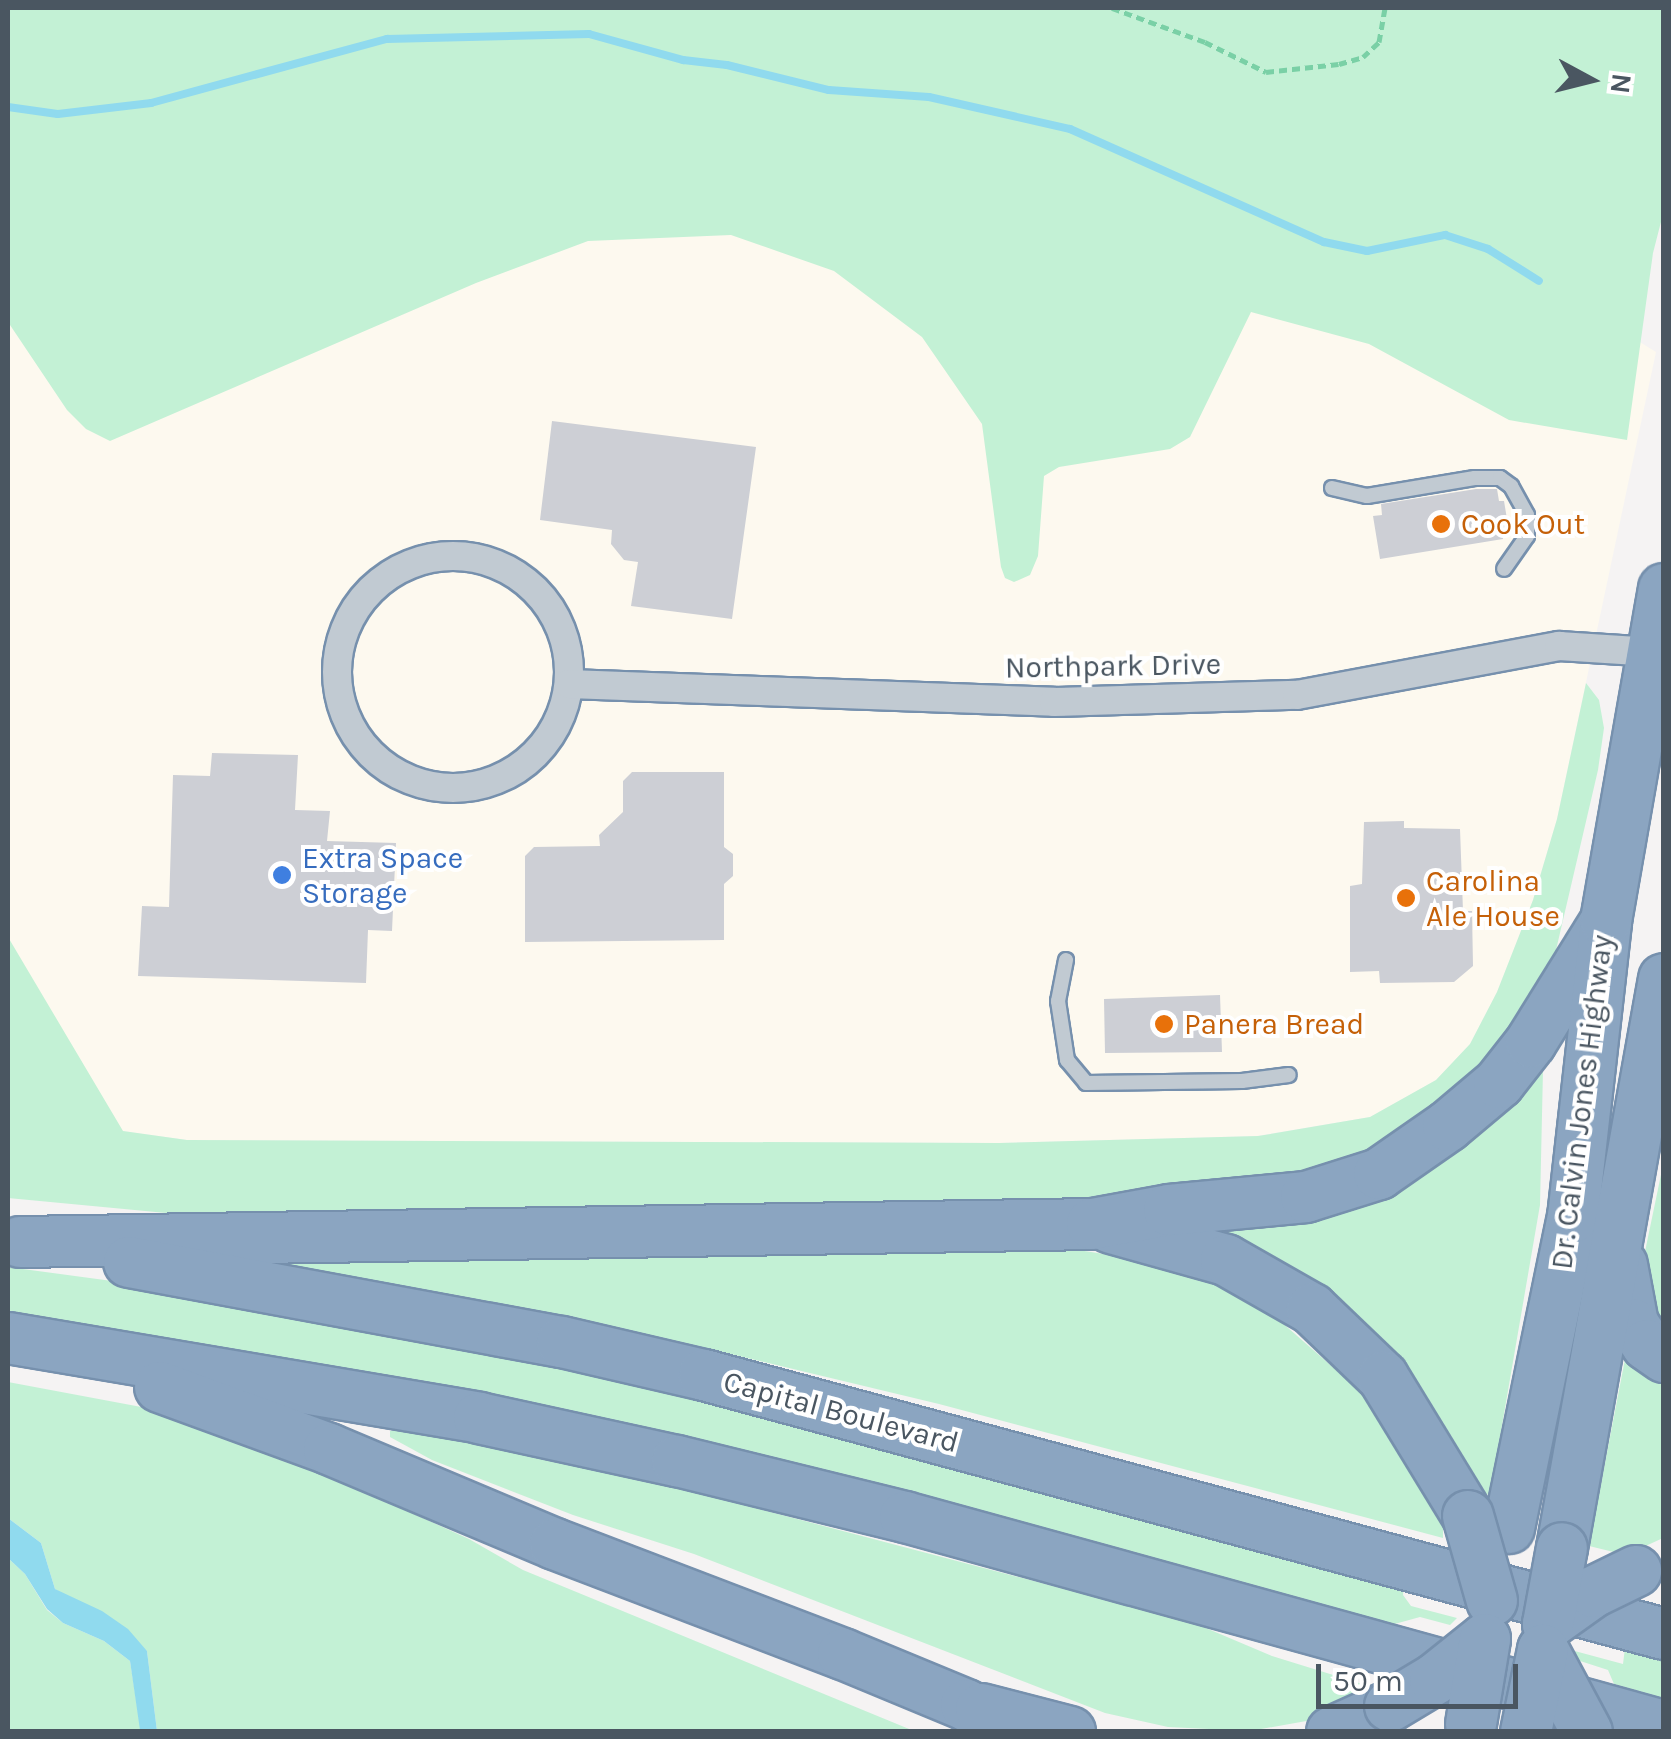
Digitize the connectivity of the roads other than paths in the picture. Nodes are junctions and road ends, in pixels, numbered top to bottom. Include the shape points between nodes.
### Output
1 (1332, 488) dead end
2 (1504, 569) dead end
3 (1664, 589) edge
4 (1653, 652) junction
5 (569, 684) junction
6 (1606, 921) junction
7 (1066, 960) dead end
8 (1664, 979) edge
9 (1289, 1075) dead end
10 (1626, 1195) junction
11 (1092, 1224) junction
12 (14, 1242) edge
13 (22, 1340) edge
14 (1664, 1357) edge
15 (1488, 1522) junction
16 (1650, 1565) edge
17 (1517, 1631) junction
18 (1664, 1634) edge
19 (966, 1705) junction
20 (1664, 1726) edge
21 (1470, 1728) edge
22 (1011, 1732) edge
23 (1070, 1732) edge
24 (1332, 1732) edge
25 (1525, 1732) edge
26 (1586, 1732) edge

1 - 2 lane via 1367,496 1500,478 1527,515 1527,536
3 - 4 highway, Dr. Calvin Jones Highway
4 - 5 street, Northpark Drive via 1559,646 1297,694 1092,701
4 - 6 highway, Dr. Calvin Jones Highway
5 - 5 street via 568,651 548,603 508,569 459,554 408,564 366,594 340,640 336,666 346,718 376,760 421,784 448,789 486,784 521,766 556,728
6 - 11 highway via 1498,1083 1379,1174 1306,1197
6 - 15 highway, Dr. Calvin Jones Highway via 1572,1216
7 - 9 lane via 1058,1001 1067,1060 1086,1083
8 - 10 highway, Dr. Calvin Jones Highway
10 - 14 highway via 1626,1304 1632,1324
10 - 17 highway, Dr. Calvin Jones Highway via 1562,1548
11 - 12 highway
11 - 15 highway via 1226,1260 1312,1309 1383,1377
12 - 18 highway, Capital Boulevard via 562,1342 686,1371
13 - 19 highway via 330,1449
13 - 20 highway via 479,1418 677,1461
15 - 17 highway
16 - 17 highway, bridge
17 - 21 highway
17 - 24 highway, bridge
17 - 25 highway
17 - 26 highway, bridge
19 - 22 highway
19 - 23 highway

